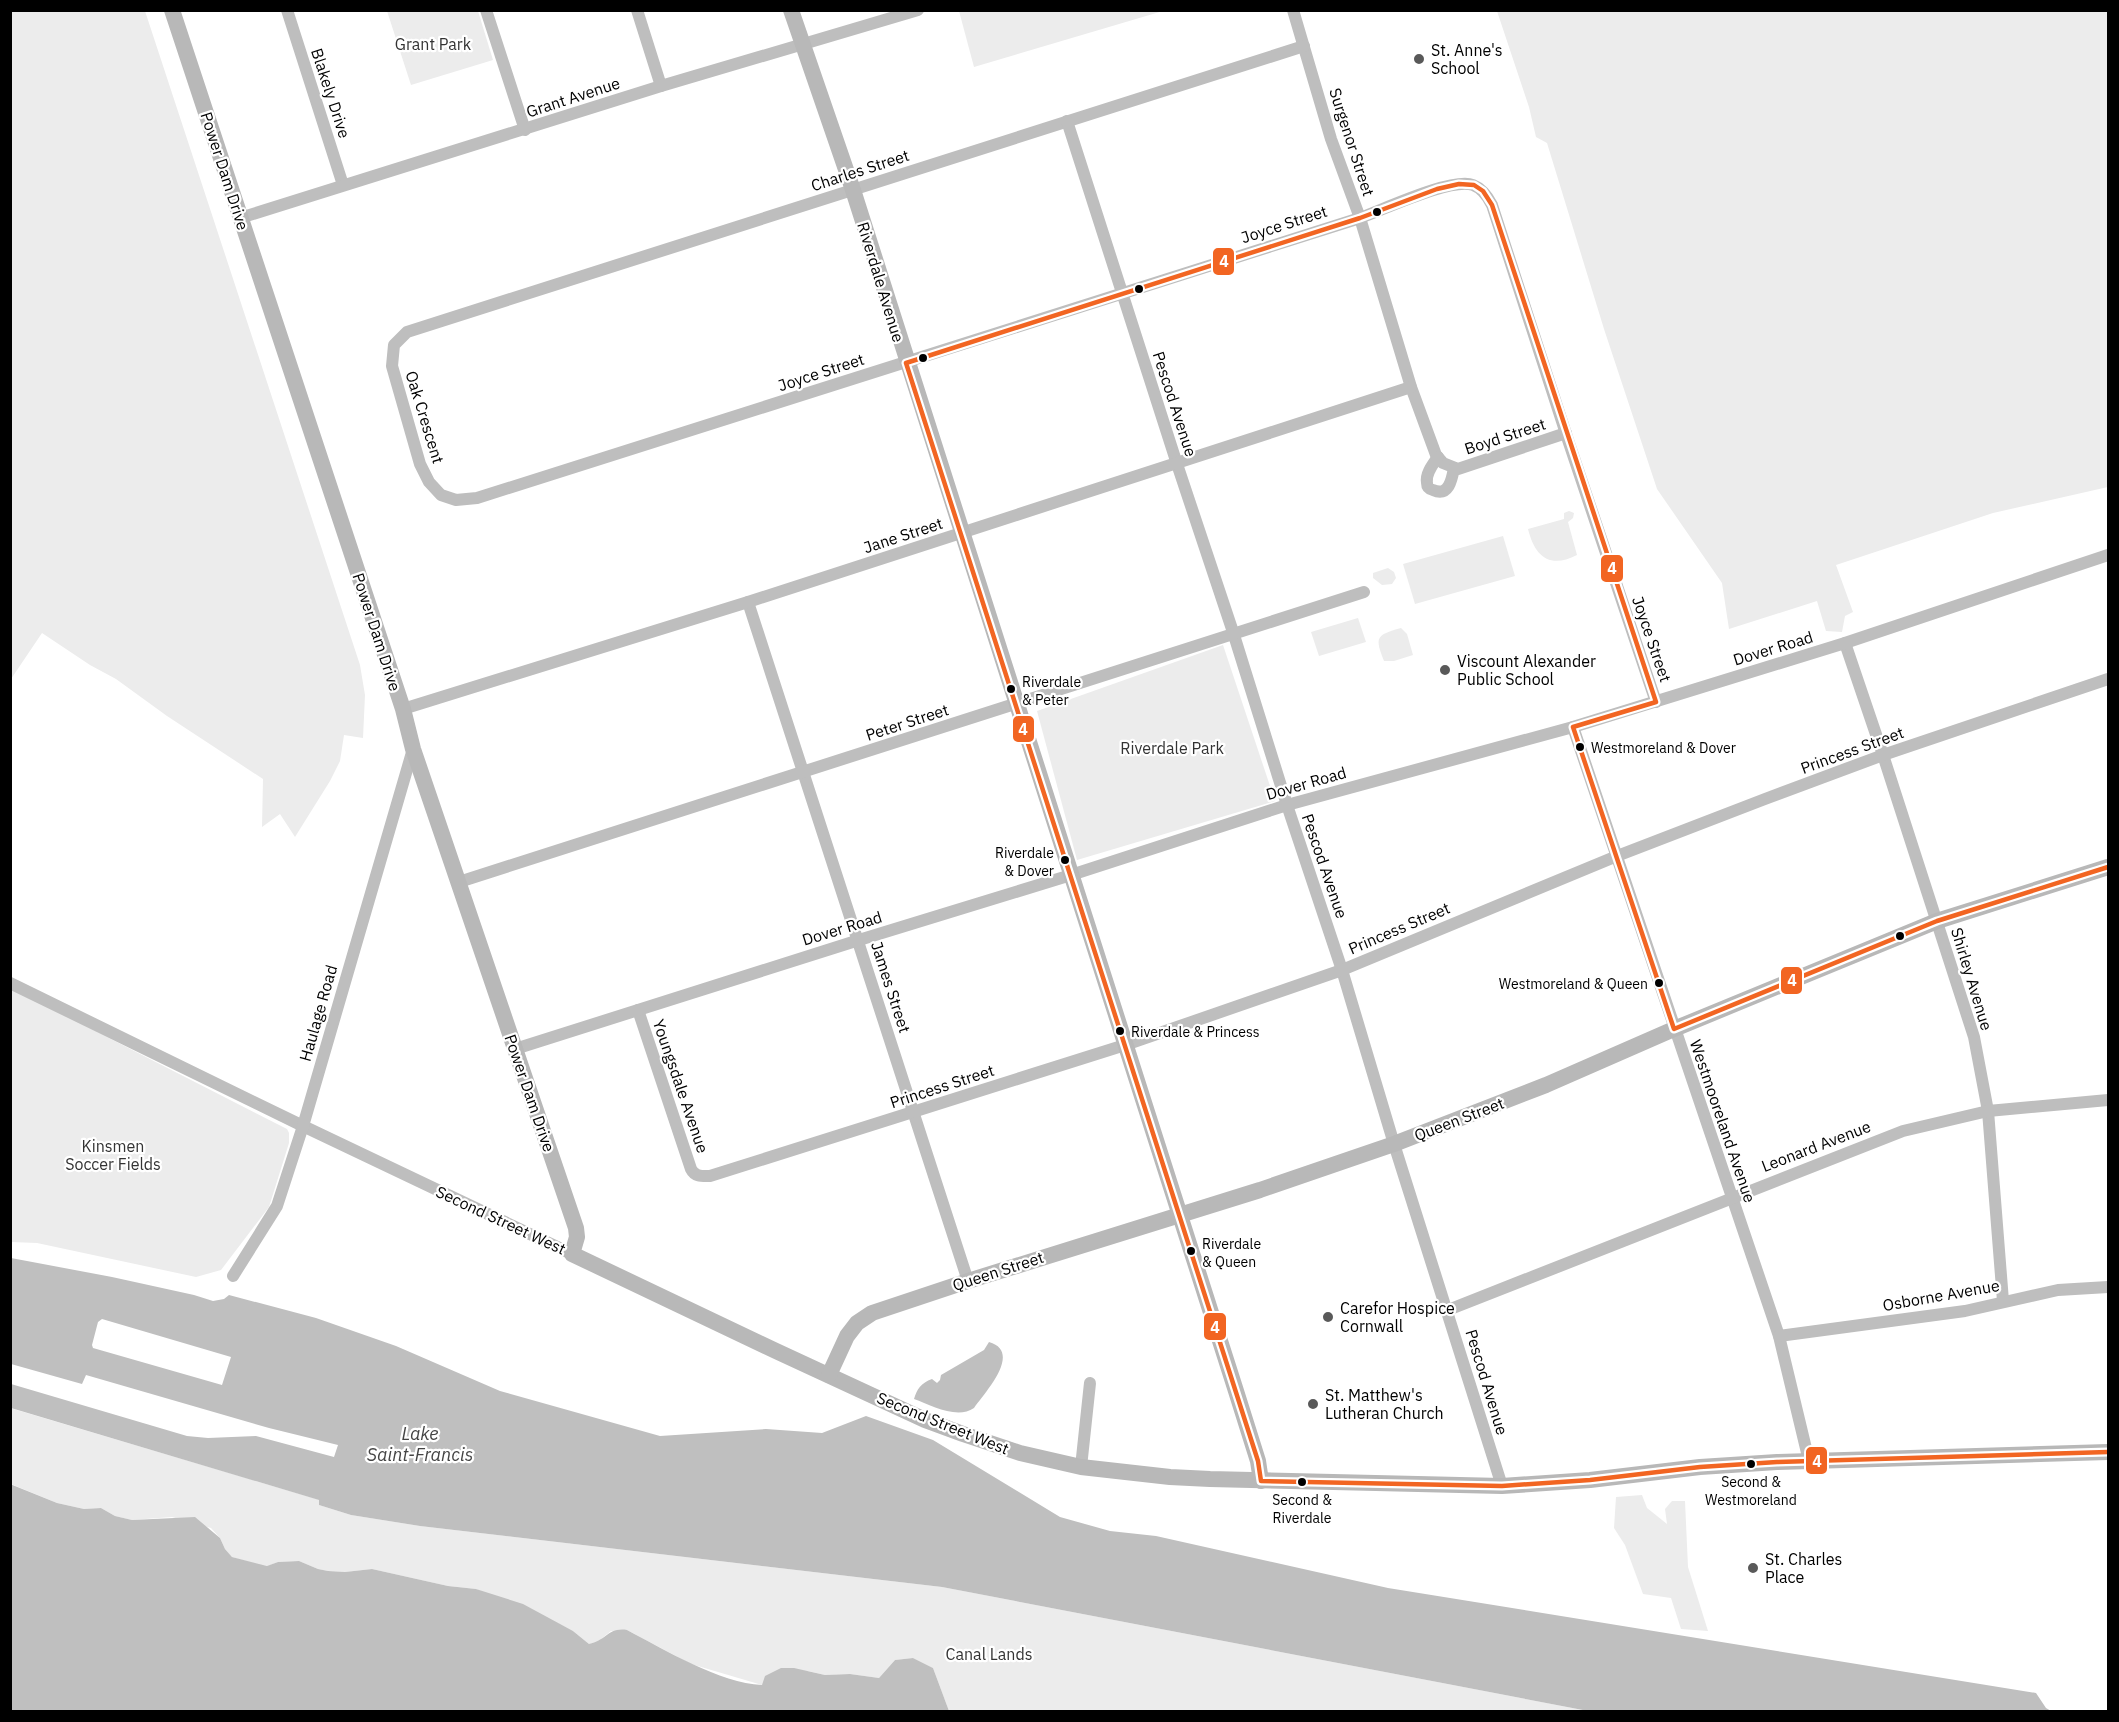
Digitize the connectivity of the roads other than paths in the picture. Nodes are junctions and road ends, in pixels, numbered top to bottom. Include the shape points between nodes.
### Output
1 (172, 10) edge
2 (287, 10) edge
3 (486, 10) edge
4 (637, 10) edge
5 (791, 10) edge
6 (918, 10) edge
7 (1293, 10) edge
8 (801, 44) junction
9 (1304, 46) junction
10 (661, 86) junction
11 (1067, 121) junction
12 (525, 130) junction
13 (344, 185) junction
14 (853, 190) junction
15 (240, 218) junction
16 (1360, 218) junction
17 (1123, 293) junction
18 (425, 326) joint
19 (906, 363) junction
20 (1411, 387) junction
21 (1566, 433) junction
22 (1438, 457) junction
23 (1177, 464) junction
24 (1454, 468) junction
25 (477, 498) joint
26 (962, 533) junction
27 (2109, 555) edge
28 (1364, 592) dead end
29 (748, 602) junction
30 (1233, 632) junction
31 (1845, 644) junction
32 (2109, 679) edge
33 (1656, 702) junction
34 (1017, 704) junction
35 (403, 709) junction
36 (1573, 727) junction
37 (413, 749) junction
38 (1883, 755) junction
39 (802, 773) junction
40 (1287, 805) junction
41 (1617, 856) junction
42 (2109, 867) edge
43 (1071, 875) junction
44 (459, 882) junction
45 (1937, 921) junction
46 (859, 940) junction
47 (1342, 970) junction
48 (10, 982) edge
49 (638, 1010) junction
50 (1674, 1029) junction
51 (1125, 1045) junction
52 (515, 1049) junction
53 (2109, 1100) edge
54 (1988, 1111) junction
55 (914, 1113) junction
56 (303, 1126) junction
57 (1394, 1144) junction
58 (693, 1173) joint
59 (1732, 1197) junction
60 (1180, 1214) junction
61 (573, 1254) junction
62 (233, 1276) dead end
63 (968, 1281) junction
64 (2109, 1287) edge
65 (2003, 1301) junction
66 (1448, 1310) junction
67 (1779, 1336) junction
68 (829, 1375) junction
69 (1090, 1383) dead end
70 (2109, 1452) edge
71 (1809, 1461) junction
72 (1081, 1467) junction
73 (1261, 1481) junction
74 (1502, 1486) junction

1 - 15 street, Power Dam Drive
2 - 13 street, Blakely Drive
3 - 12 street
4 - 10 street
5 - 8 street, Riverdale Avenue
6 - 8 street, Grant Avenue
7 - 9 street, Surgenor Street
8 - 10 street, Grant Avenue
8 - 14 street, Riverdale Avenue
9 - 11 street, Charles Street
9 - 16 street, Surgenor Street via 1331,139
10 - 12 street, Grant Avenue
11 - 14 street, Charles Street
11 - 17 street, Pescod Avenue
12 - 13 street, Grant Avenue
13 - 15 street, Grant Avenue
14 - 18 street, Charles Street
14 - 19 street, Riverdale Avenue
15 - 35 street, Power Dam Drive
16 - 17 street, Joyce Street
16 - 20 street, Surgenor Street
16 - 21 street, Joyce Street via 1459,184 1474,185 1483,191 1492,205
17 - 19 street, Joyce Street
17 - 23 street, Pescod Avenue
18 - 25 street, Oak Crescent via 407,332 394,345 392,366 420,464 441,495 456,500
19 - 25 street, Joyce Street
19 - 26 street, Riverdale Avenue
20 - 22 street
20 - 23 street, Jane Street
21 - 24 street, Boyd Street
21 - 33 street, Joyce Street
22 - 24 street, Boyd Street
22 - 24 street, Boyd Street via 1428,472 1429,488 1442,492 1447,489
23 - 26 street, Jane Street
23 - 30 street, Pescod Avenue
26 - 29 street, Jane Street
26 - 34 street, Riverdale Avenue
27 - 31 street, Dover Road
28 - 30 street, Peter Street
29 - 35 street, Jane Street
29 - 39 street, James Street
30 - 34 street, Peter Street
30 - 40 street, Pescod Avenue
31 - 33 street, Dover Road
31 - 38 street, Shirley Avenue
32 - 38 street, Princess Street
33 - 36 street, Dover Road
34 - 39 street, Peter Street
34 - 43 street, Riverdale Avenue
35 - 37 street, Power Dam Drive
36 - 40 street, Dover Road
36 - 41 street, Westmooreland Avenue
37 - 44 street, Power Dam Drive
37 - 56 street, Haulage Road
38 - 41 street, Princess Street
38 - 45 street, Shirley Avenue
39 - 44 street, Peter Street
39 - 46 street, James Street
40 - 43 street, Dover Road
40 - 47 street, Pescod Avenue
41 - 47 street, Princess Street
41 - 50 street, Westmooreland Avenue
42 - 45 street, Queen Street
43 - 46 street, Dover Road
43 - 51 street, Riverdale Avenue
44 - 52 street, Power Dam Drive
45 - 50 street, Queen Street
45 - 54 street, Shirley Avenue via 1974,1037
46 - 49 street, Dover Road
46 - 55 street, James Street
47 - 51 street, Princess Street
47 - 57 street, Pescod Avenue
48 - 56 street, Second Street West
49 - 52 street, Dover Road
49 - 58 street, Youngsdale Avenue
50 - 57 street, Queen Street via 1546,1085
50 - 59 street, Westmooreland Avenue
51 - 55 street, Princess Street
51 - 60 street, Riverdale Avenue
52 - 61 street, Power Dam Drive via 576,1228
53 - 54 street, Leonard Avenue
54 - 59 street, Leonard Avenue via 1903,1131
54 - 65 street, Shirley Avenue
55 - 58 street, Princess Street via 710,1176
55 - 63 street, James Street
56 - 61 street, Second Street West
56 - 62 street, Haulage Road via 277,1206
57 - 60 street, Queen Street
57 - 66 street, Pescod Avenue
59 - 66 street, Leonard Avenue
59 - 67 street, Westmooreland Avenue
60 - 63 street, Queen Street
60 - 73 street, Riverdale Avenue
61 - 68 street, Second Street West
63 - 68 street, Queen Street via 864,1317 847,1336
64 - 65 street, Osborne Avenue via 2060,1290
65 - 67 street, Osborne Avenue via 1965,1311
66 - 74 street, Pescod Avenue
67 - 71 street, Westmooreland Avenue
68 - 72 street, Second Street West via 963,1434
69 - 72 street
70 - 71 street, Second Street West
71 - 74 street, Second Street West
72 - 73 street, Second Street West via 1170,1477
73 - 74 street, Second Street West

